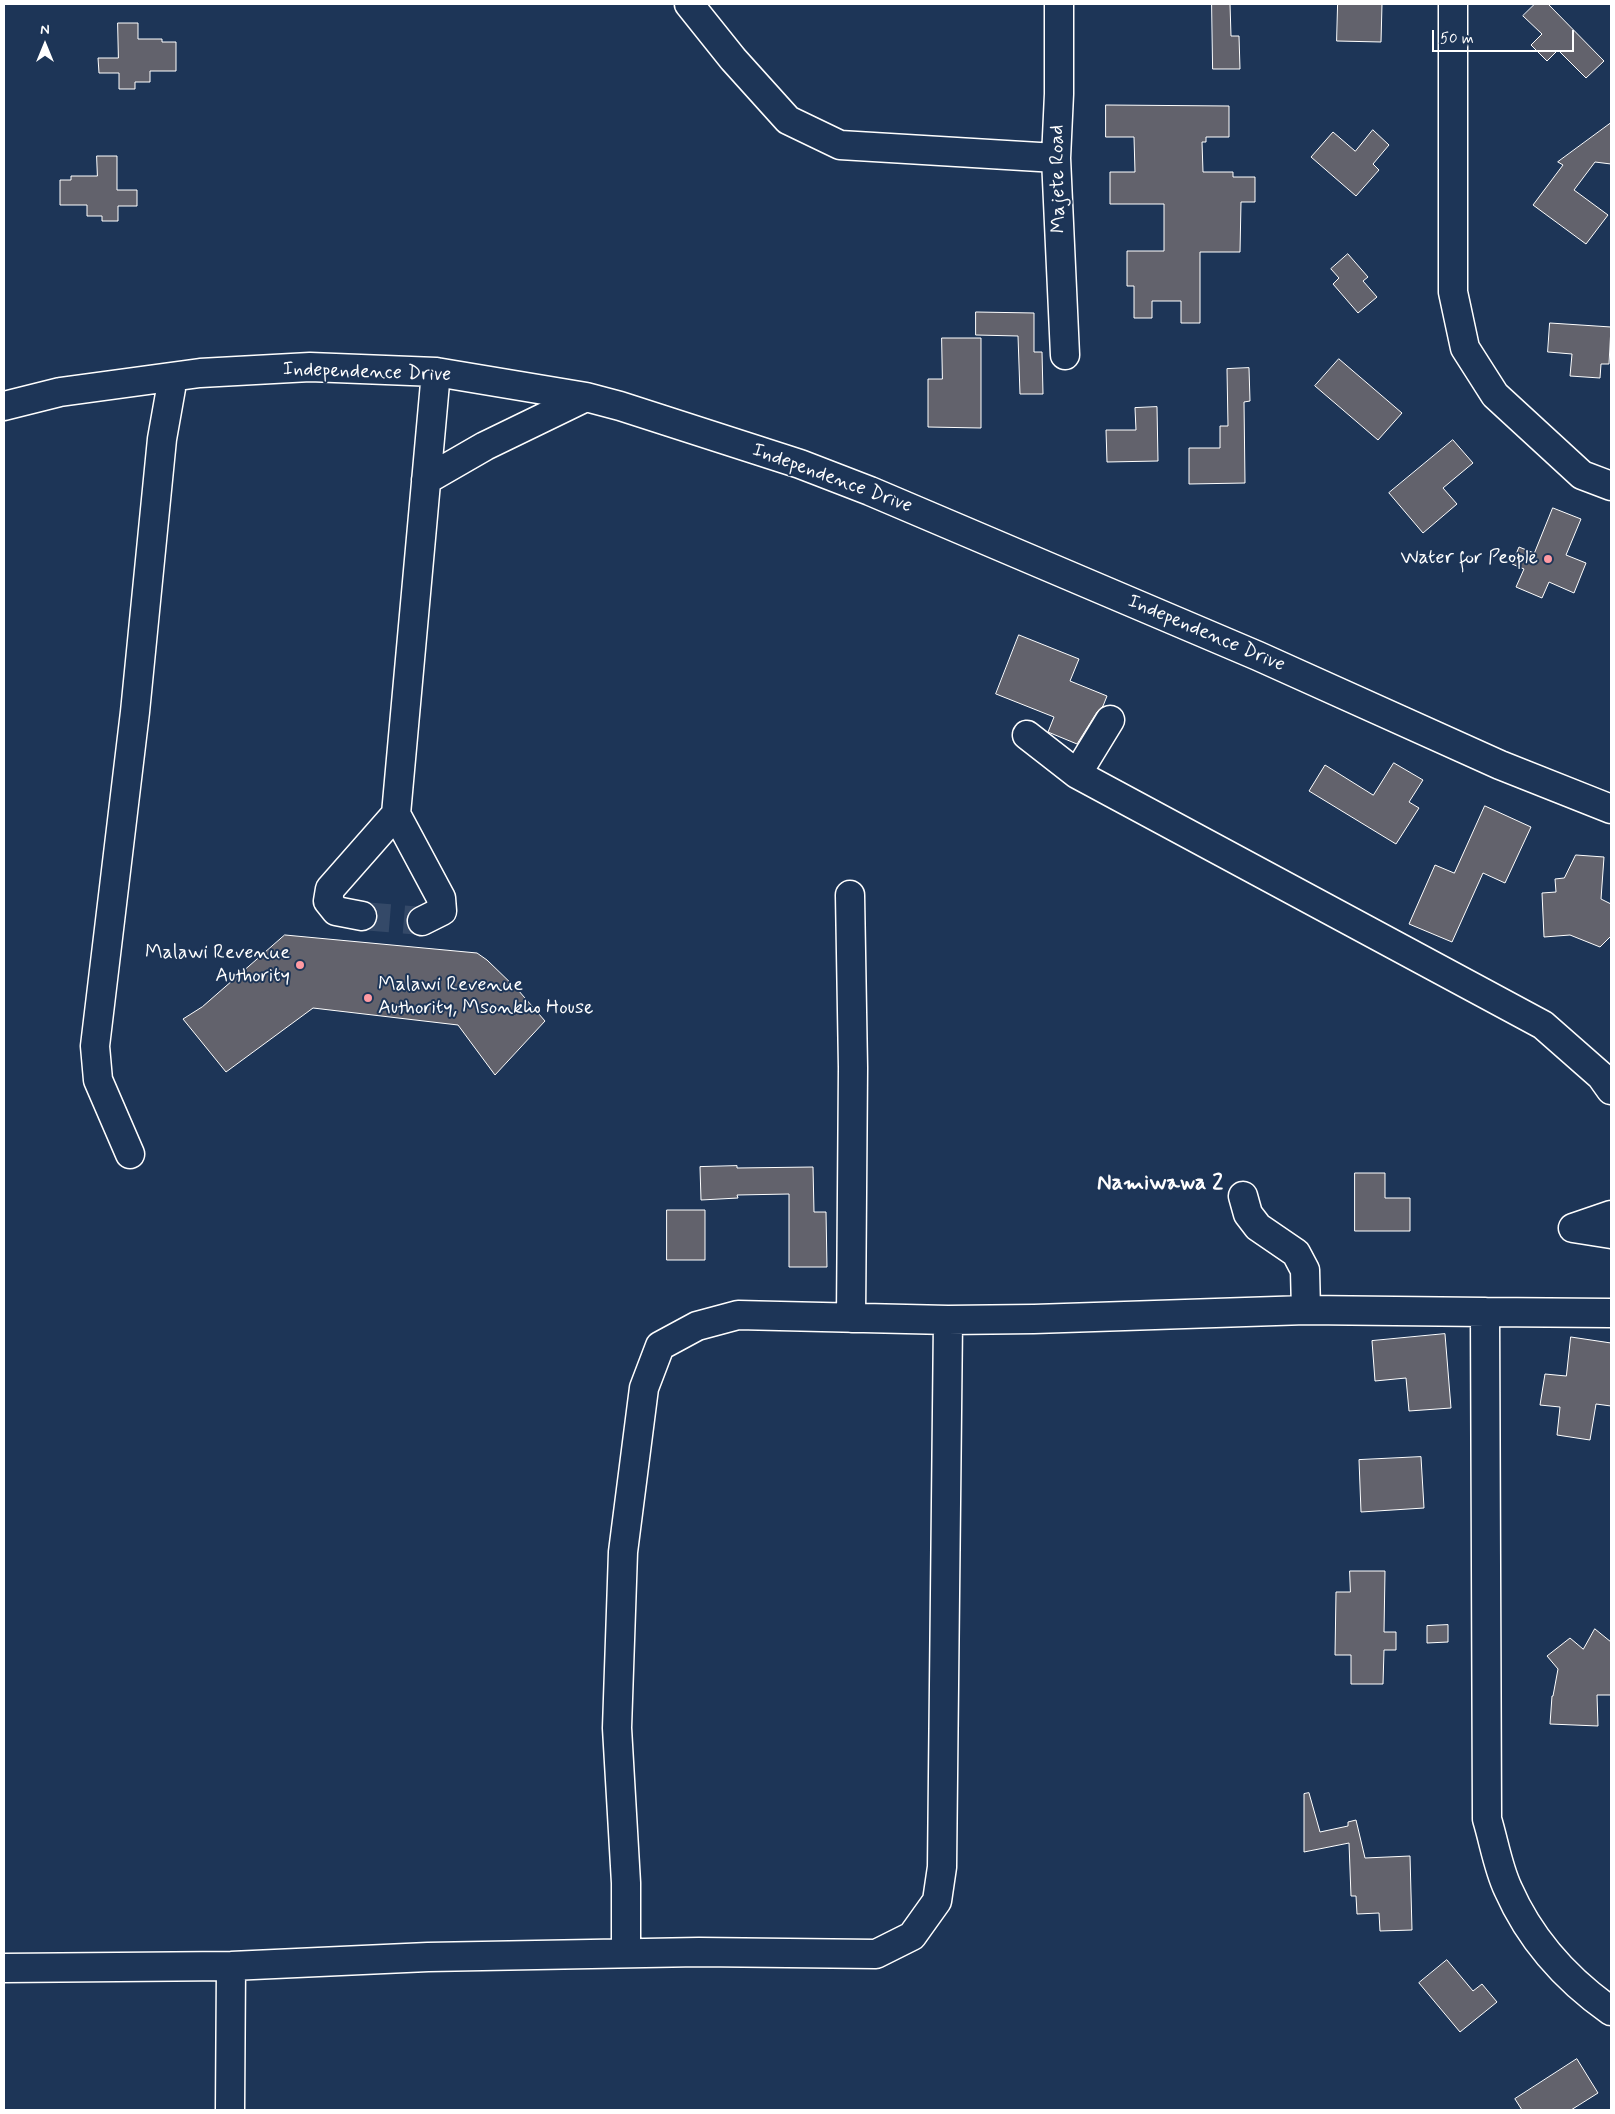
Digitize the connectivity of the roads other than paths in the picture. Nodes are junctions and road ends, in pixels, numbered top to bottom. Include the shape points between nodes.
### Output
1 (689, 4) edge
2 (1059, 4) edge
3 (1453, 4) edge
4 (1056, 158) junction
5 (1065, 355) dead end
6 (436, 372) junction
7 (173, 377) junction
8 (586, 397) junction
9 (4, 406) edge
10 (426, 480) junction
11 (1611, 486) edge
12 (1110, 720) dead end
13 (1027, 735) dead end
14 (1077, 774) junction
15 (1611, 809) edge
16 (396, 814) junction
17 (850, 895) dead end
18 (362, 916) tunnel mouth
19 (422, 921) tunnel mouth
20 (1611, 1090) edge
21 (130, 1154) dead end
22 (1243, 1196) dead end
23 (1611, 1215) edge
24 (1611, 1234) edge
25 (1306, 1310) junction
26 (1485, 1312) junction
27 (1611, 1313) edge
28 (851, 1318) junction
29 (948, 1320) junction
30 (626, 1953) junction
31 (231, 1966) junction
32 (4, 1968) edge
33 (1611, 2011) edge
34 (230, 2110) edge

1 - 4 street via 788,120 840,145
2 - 4 street, Majete Road
3 - 11 street via 1453,292 1465,348 1495,395 1582,475
4 - 5 street, Majete Road
6 - 7 street, Independence Drive via 310,367
6 - 8 street, Independence Drive
6 - 10 street
7 - 9 street, Independence Drive via 60,392
7 - 21 street via 162,439 95,1046 98,1080
8 - 10 street via 485,446
8 - 15 street, Independence Drive via 800,464 870,491 1258,656 1500,765
10 - 16 street
12 - 14 street
13 - 14 street
14 - 20 street via 1543,1025 1602,1076
16 - 18 street via 330,889 328,901 336,911
16 - 19 street via 441,898 442,911
17 - 28 street via 853,1068
22 - 25 street via 1248,1214 1258,1226 1296,1253 1305,1270
23 - 24 street via 1573,1228
25 - 26 street
25 - 29 street
26 - 27 street
26 - 33 street via 1488,1819 1507,1888 1528,1926 1552,1960 1587,1994
28 - 29 street
28 - 30 street via 738,1315 697,1326 660,1346 644,1388 623,1552 617,1728 626,1883
29 - 30 street via 942,1867 937,1901 912,1936 876,1954
30 - 31 street
31 - 32 street
31 - 34 street

